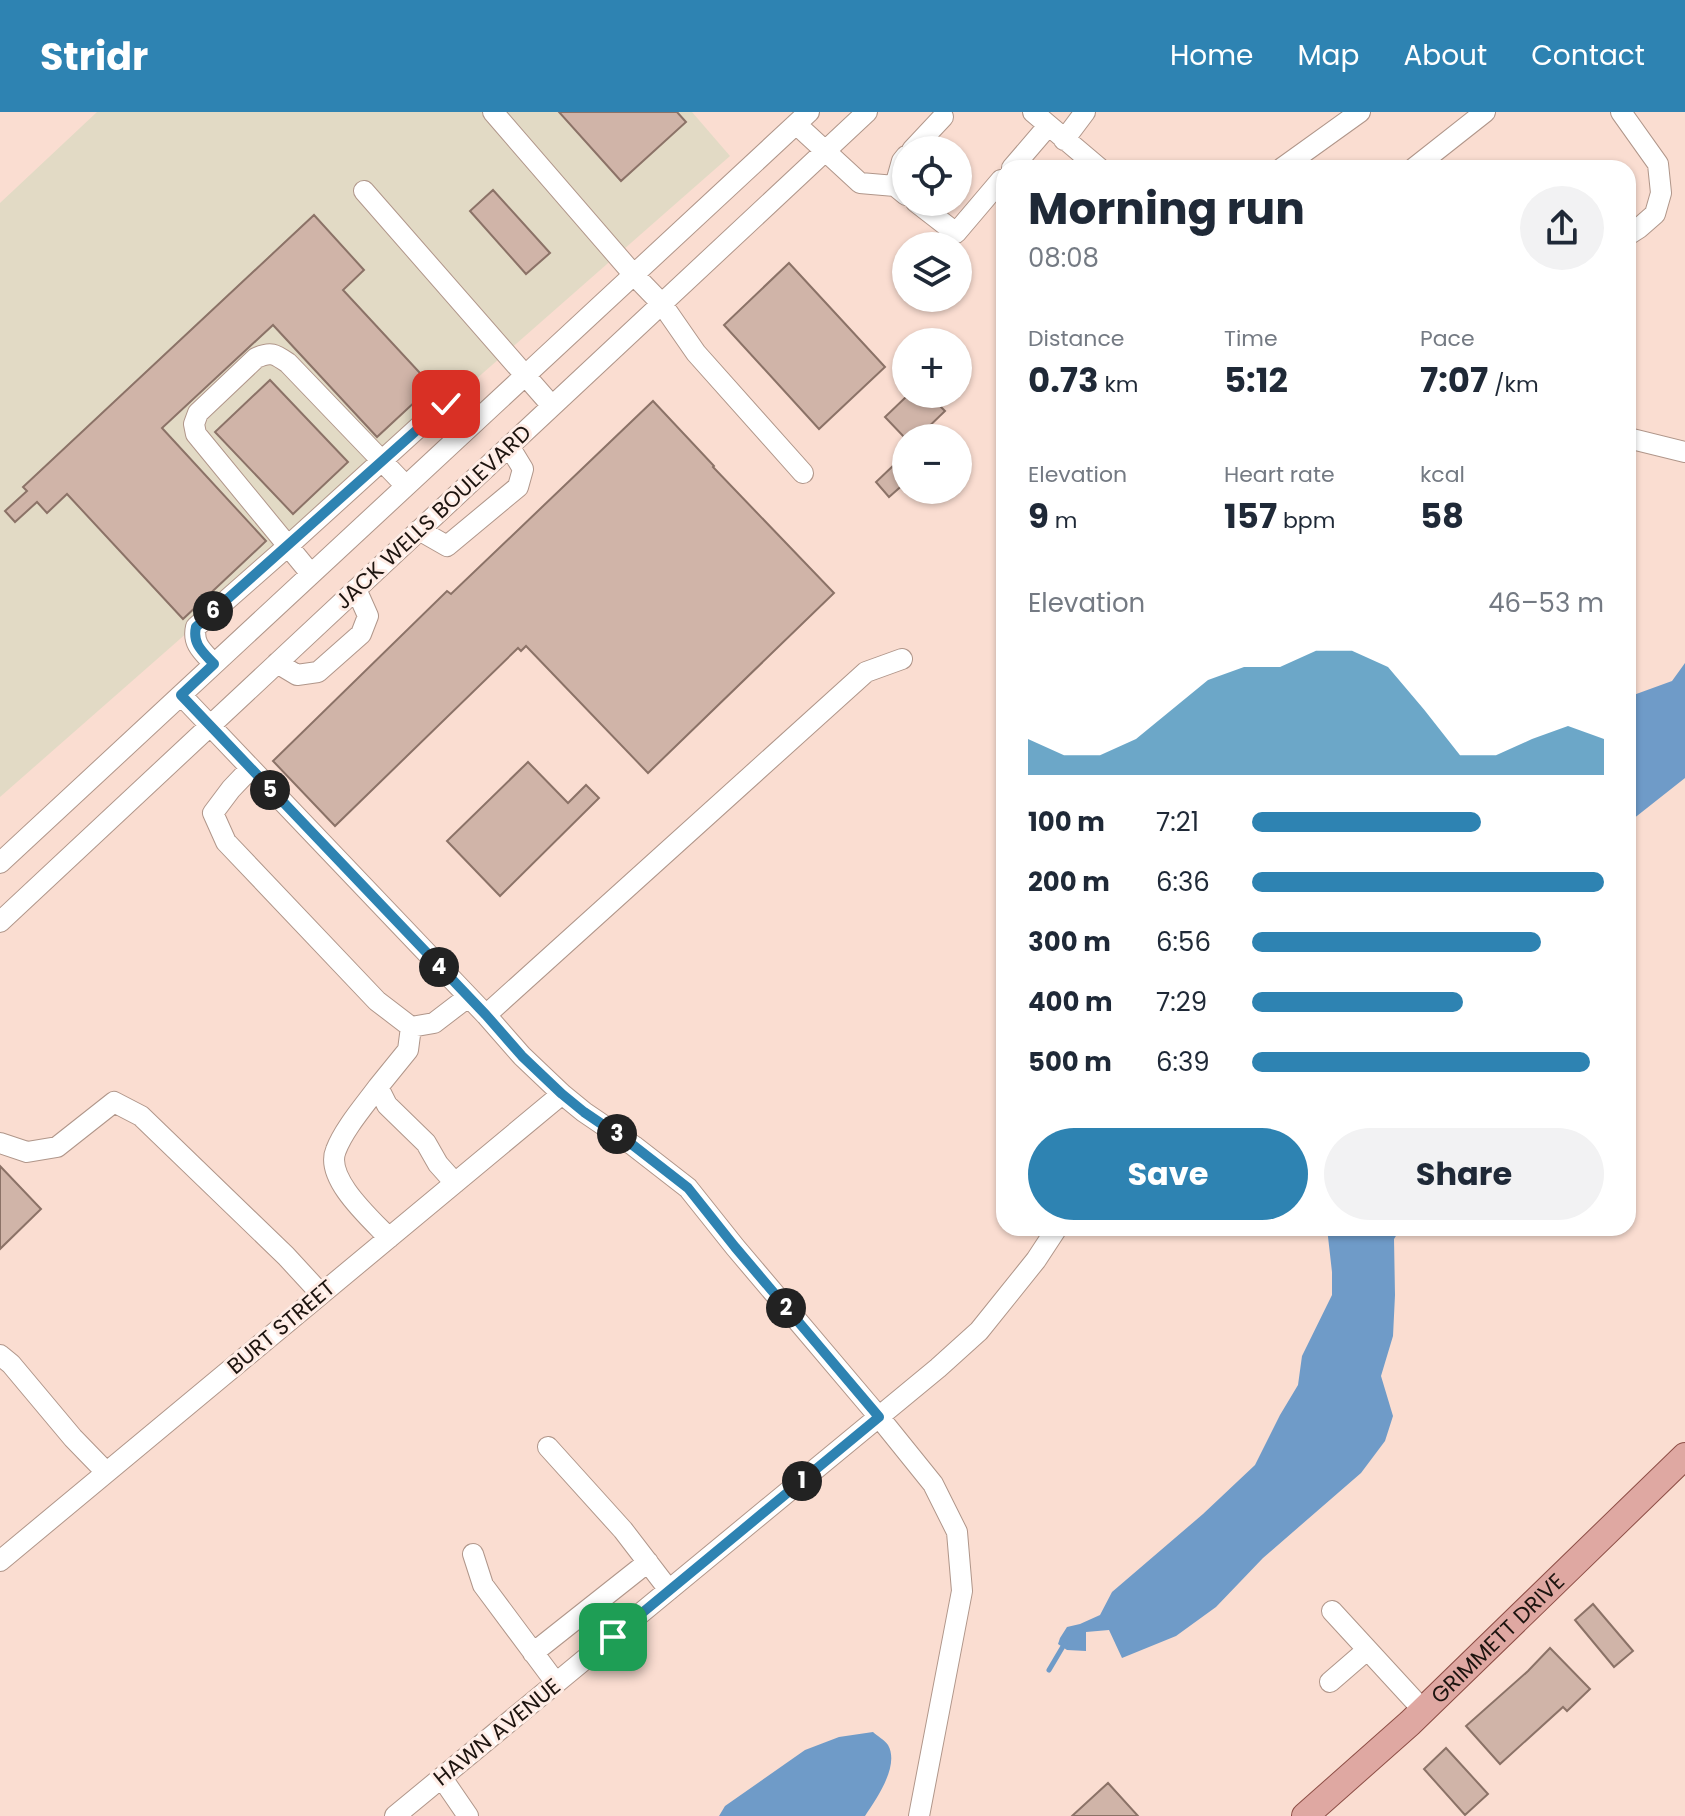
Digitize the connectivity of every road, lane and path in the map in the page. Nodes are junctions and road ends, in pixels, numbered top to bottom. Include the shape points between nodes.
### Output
1 (493, 112) edge
2 (867, 112) edge
3 (1085, 112) edge
4 (1360, 112) edge
5 (1485, 112) edge
6 (1621, 112) edge
7 (943, 117) dead end
8 (803, 118) edge
9 (1048, 126) edge
10 (925, 136) edge
11 (826, 150) junction
12 (1019, 160) edge
13 (1089, 160) edge
14 (1293, 160) edge
15 (1424, 160) edge
16 (996, 187) edge
17 (892, 189) edge
18 (364, 191) dead end
19 (972, 215) edge
20 (934, 216) edge
21 (971, 216) edge
22 (1636, 230) edge
23 (634, 275) junction
24 (662, 304) junction
25 (525, 376) junction
26 (552, 406) junction
27 (476, 421) junction
28 (1636, 440) edge
29 (509, 446) junction
30 (1685, 452) edge
31 (381, 461) junction
32 (803, 473) dead end
33 (406, 486) junction
34 (419, 530) junction
35 (288, 546) junction
36 (311, 574) junction
37 (356, 589) junction
38 (902, 659) dead end
39 (277, 663) junction
40 (214, 664) junction
41 (181, 695) junction
42 (209, 726) junction
43 (250, 769) junction
44 (0, 863) edge
45 (0, 922) edge
46 (468, 997) junction
47 (486, 1015) junction
48 (411, 1027) junction
49 (378, 1087) junction
50 (562, 1094) junction
51 (0, 1143) edge
52 (455, 1183) junction
53 (1052, 1236) edge
54 (389, 1238) junction
55 (321, 1294) junction
56 (0, 1355) edge
57 (879, 1417) junction
58 (548, 1447) dead end
59 (1685, 1456) edge
60 (106, 1472) junction
61 (473, 1554) dead end
62 (0, 1561) edge
63 (648, 1562) junction
64 (669, 1590) junction
65 (1332, 1611) dead end
66 (1367, 1650) junction
67 (533, 1653) junction
68 (1330, 1682) dead end
69 (556, 1683) junction
70 (1423, 1710) junction
71 (442, 1778) junction
72 (397, 1815) edge
73 (468, 1816) edge
74 (919, 1816) edge
75 (1305, 1816) edge

1 - 23 street
2 - 11 street, JACK WELLS BOULEVARD
3 - 9 street
4 - 14 street
5 - 15 street
6 - 22 street via 1658,164 1661,193 1655,214
7 - 10 street
8 - 11 street
8 - 23 street, JACK WELLS BOULEVARD
9 - 12 street
9 - 13 street
11 - 17 street via 860,183
11 - 24 street, JACK WELLS BOULEVARD
16 - 19 street
18 - 25 street
20 - 21 street via 956,233
23 - 24 street
23 - 25 street, JACK WELLS BOULEVARD
24 - 26 street, JACK WELLS BOULEVARD
24 - 32 street via 696,353
25 - 26 street
25 - 27 street, JACK WELLS BOULEVARD
26 - 29 street, JACK WELLS BOULEVARD
27 - 31 street via 458,404 446,404
27 - 33 street, JACK WELLS BOULEVARD
28 - 30 street
29 - 34 street, JACK WELLS BOULEVARD
29 - 34 street via 523,469 518,487 447,546
31 - 33 street
31 - 35 street
31 - 35 street via 288,363 265,353 256,358 198,413 194,424 196,434
33 - 36 street, JACK WELLS BOULEVARD
34 - 37 street, JACK WELLS BOULEVARD
35 - 36 street
35 - 40 street via 196,627 197,646
36 - 40 street, JACK WELLS BOULEVARD
37 - 39 street, JACK WELLS BOULEVARD
37 - 39 street via 368,616 361,634 318,672 297,675
38 - 47 street via 866,672
39 - 42 street, JACK WELLS BOULEVARD
40 - 41 street, JACK WELLS BOULEVARD
41 - 42 street
41 - 44 street, JACK WELLS BOULEVARD
42 - 43 street
42 - 45 street, JACK WELLS BOULEVARD
43 - 46 street
43 - 48 street via 213,813 226,842 377,1001
46 - 47 street
46 - 48 street via 434,1023
47 - 50 street
48 - 49 street via 408,1050
49 - 52 street via 387,1105 426,1143
49 - 54 street via 334,1152 334,1167 340,1183
50 - 52 street, BURT STREET
50 - 57 street via 688,1188
51 - 55 street via 27,1152 57,1147 114,1102 141,1116
52 - 54 street, BURT STREET
53 - 57 street, HAWN AVENUE via 979,1331
54 - 55 street, BURT STREET
55 - 60 street, BURT STREET
56 - 60 street
57 - 64 street, HAWN AVENUE
57 - 74 street via 933,1484 957,1532 962,1591
58 - 63 street
59 - 70 main road, GRIMMETT DRIVE
60 - 62 street, BURT STREET
61 - 67 street via 483,1585
63 - 64 street
63 - 67 street
64 - 69 street, HAWN AVENUE
65 - 66 street
66 - 68 street
66 - 70 street
67 - 69 street
69 - 71 street, HAWN AVENUE
70 - 75 main road, GRIMMETT DRIVE
71 - 72 street, HAWN AVENUE
71 - 73 street

